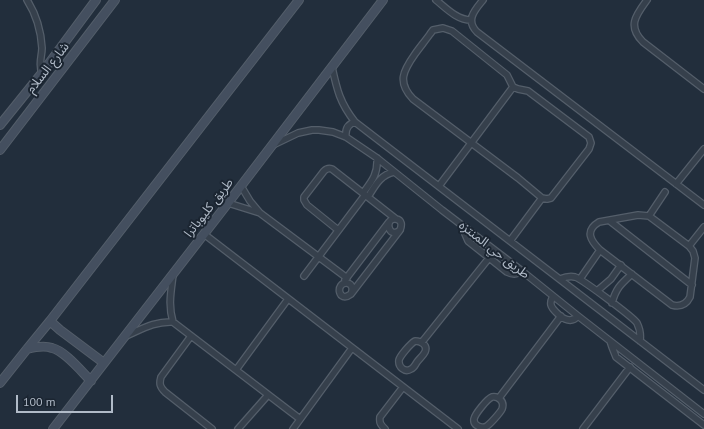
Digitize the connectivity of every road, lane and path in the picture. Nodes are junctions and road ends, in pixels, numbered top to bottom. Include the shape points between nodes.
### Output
1 (27, 0) edge
2 (96, 0) edge
3 (115, 0) edge
4 (299, 0) edge
5 (383, 0) edge
6 (436, 0) edge
7 (483, 0) edge
8 (647, 0) edge
9 (471, 20) junction
10 (332, 67) junction
11 (42, 73) junction
12 (513, 87) junction
13 (704, 90) edge
14 (356, 122) junction
15 (0, 125) edge
16 (346, 137) junction
17 (471, 142) junction
18 (272, 146) junction
19 (704, 149) edge
20 (0, 150) edge
21 (377, 158) junction
22 (394, 172) junction
23 (676, 184) junction
24 (241, 186) junction
25 (439, 186) junction
26 (665, 192) dead end
27 (365, 195) junction
28 (542, 198) junction
29 (228, 203) junction
30 (704, 206) edge
31 (260, 213) junction
32 (649, 216) junction
33 (396, 219) junction
34 (610, 220) junction
35 (390, 222) junction
36 (704, 227) edge
37 (466, 228) junction
38 (338, 230) junction
39 (400, 230) junction
40 (204, 234) junction
41 (510, 241) junction
42 (689, 246) junction
43 (600, 250) junction
44 (319, 257) junction
45 (490, 258) junction
46 (621, 265) junction
47 (522, 271) junction
48 (173, 274) junction
49 (632, 274) junction
50 (304, 276) dead end
51 (347, 278) junction
52 (560, 279) junction
53 (580, 279) junction
54 (692, 285) junction
55 (340, 286) junction
56 (597, 291) junction
57 (351, 294) junction
58 (553, 296) junction
59 (288, 299) junction
60 (612, 303) junction
61 (561, 316) junction
62 (578, 316) junction
63 (50, 321) junction
64 (173, 322) junction
65 (191, 336) junction
66 (125, 337) junction
67 (610, 340) junction
68 (640, 341) junction
69 (422, 342) junction
70 (352, 348) junction
71 (27, 349) junction
72 (104, 363) junction
73 (630, 367) junction
74 (236, 370) junction
75 (91, 381) junction
76 (0, 383) edge
77 (403, 387) junction
78 (704, 389) edge
79 (268, 394) junction
80 (499, 398) junction
81 (704, 414) edge
82 (300, 419) junction
83 (704, 426) edge
84 (53, 429) edge
85 (212, 429) edge
86 (238, 429) edge
87 (293, 429) edge
88 (385, 429) edge
89 (458, 429) edge
90 (583, 429) edge

1 - 11 street via 39,28
2 - 11 main road, شارع السلام
3 - 20 main road, شارع السلام
4 - 63 main road
5 - 10 main road, طريق كليوباترا
6 - 9 street via 457,16
7 - 9 street
8 - 13 street via 635,19 635,32 638,38
9 - 23 street via 477,32
10 - 14 street, طريق حي المنتزه via 341,101
10 - 18 main road, طريق كليوباترا
11 - 15 main road, شارع السلام
12 - 17 street
12 - 17 street via 507,75 452,31 443,28 430,34 405,68 403,76 406,89 413,99
12 - 28 street via 528,90 591,140 589,149 553,196
14 - 16 street via 350,124 346,130
14 - 25 street, طريق حي المنتزه
16 - 18 street, طريق حي المنتزه via 333,132 312,130 298,133
16 - 21 street, طريق حي المنتزه
17 - 25 street
17 - 28 street
18 - 24 main road, طريق كليوباترا
19 - 23 street
21 - 22 street, طريق حي المنتزه
21 - 27 street via 375,175
22 - 27 street via 386,174
22 - 37 street, طريق حي المنتزه
23 - 30 street
24 - 29 main road, طريق كليوباترا
24 - 31 street
25 - 41 street, طريق حي المنتزه
26 - 32 street
27 - 33 street
27 - 38 street
27 - 38 street via 332,169 324,171 304,200
28 - 41 street
29 - 31 street
29 - 40 main road, طريق كليوباترا
31 - 44 street
32 - 34 street via 638,215
32 - 42 street
33 - 35 street
33 - 39 street via 401,223
34 - 43 street via 595,224 590,232 592,242
34 - 54 street
35 - 39 street via 388,225 391,231
35 - 51 street
36 - 42 street
37 - 45 street via 467,239
37 - 47 street, طريق حي المنتزه
38 - 44 street
39 - 57 street
40 - 48 main road, طريق كليوباترا
40 - 59 street
41 - 52 street, طريق حي المنتزه
42 - 54 street via 695,258
43 - 46 street
43 - 53 street
44 - 50 street
44 - 51 street
45 - 47 street via 511,274 515,275
45 - 69 street
46 - 49 street
46 - 56 street via 611,279
47 - 58 street, طريق حي المنتزه
48 - 64 street via 169,304
48 - 66 main road, طريق كليوباترا
49 - 54 street via 675,306 682,305 688,300
49 - 60 street via 616,291
51 - 55 street
52 - 53 street via 570,276
52 - 68 street, طريق حي المنتزه
53 - 56 street
55 - 57 street via 342,296
55 - 57 street via 347,283 350,285
56 - 60 street
58 - 61 street via 551,306
58 - 62 street, طريق حي المنتزه
59 - 70 street
59 - 74 street
60 - 68 street via 635,321 640,330
61 - 62 street via 571,321
61 - 80 street
62 - 67 street, طريق حي المنتزه
63 - 71 main road
63 - 72 main road
64 - 65 street
64 - 66 street via 155,323
65 - 74 street
65 - 85 street via 159,382 165,392
66 - 72 main road, طريق كليوباترا
67 - 73 street via 616,357
67 - 81 street, طريق حي المنتزه
68 - 78 street, طريق حي المنتزه
69 - 69 street via 411,343 400,358 402,369 412,369 424,353
70 - 77 street
70 - 82 street
71 - 75 main road via 46,347 58,350
71 - 76 main road
72 - 75 main road, طريق كليوباترا
73 - 83 street
73 - 90 street
74 - 79 street
75 - 84 main road, طريق كليوباترا
77 - 88 street via 380,417 381,425
77 - 89 street
79 - 82 street
79 - 86 street
80 - 80 street via 488,398 475,415 477,426 481,428 488,425 502,408
82 - 87 street

